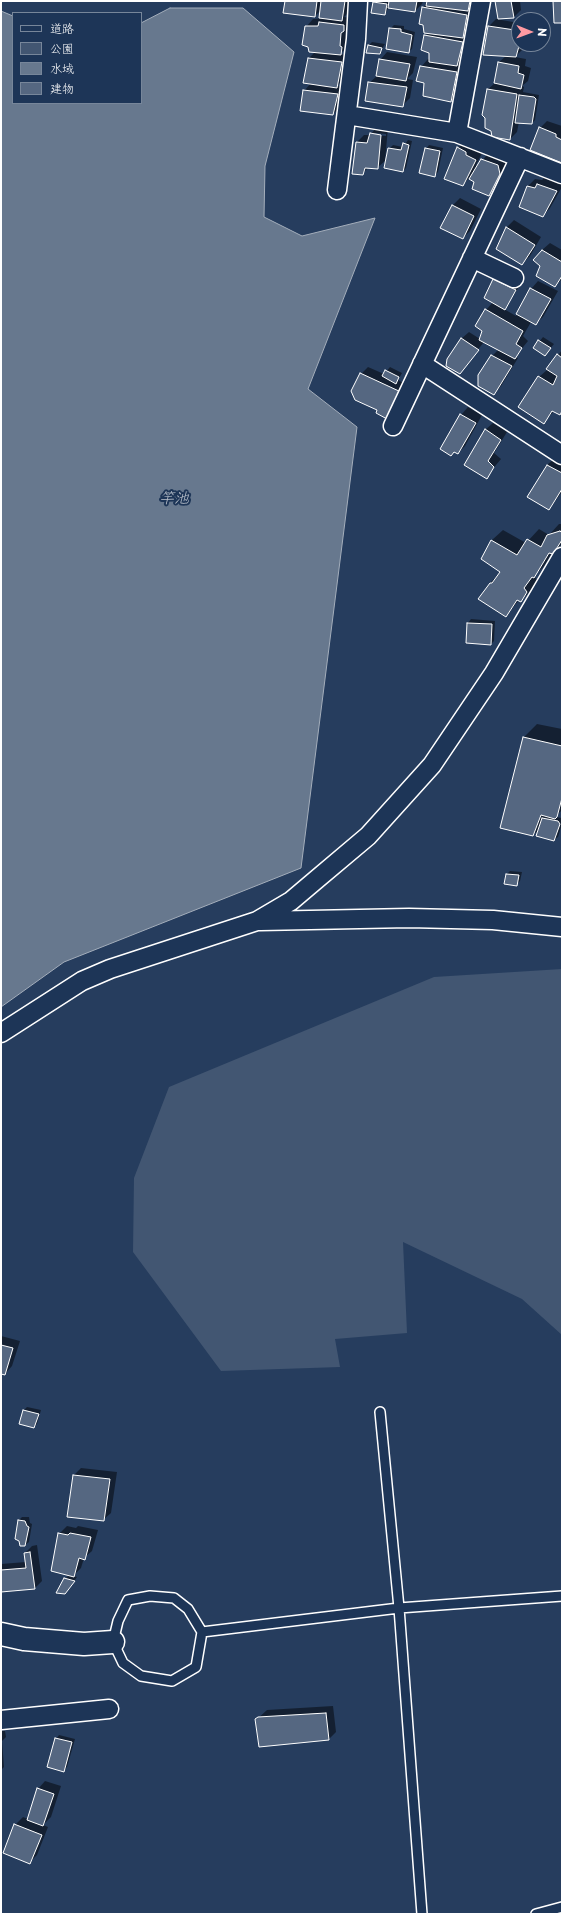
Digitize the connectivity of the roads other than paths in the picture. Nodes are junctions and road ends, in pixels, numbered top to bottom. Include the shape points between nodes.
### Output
1 (358, 1) edge
2 (481, 1) edge
3 (347, 115) junction
4 (457, 133) junction
5 (520, 157) junction
6 (562, 174) edge
7 (337, 190) dead end
8 (472, 258) junction
9 (514, 278) dead end
10 (422, 364) junction
11 (393, 426) dead end
12 (562, 455) edge
13 (562, 557) edge
14 (257, 921) junction
15 (562, 927) edge
16 (1, 1033) edge
17 (380, 1412) dead end
18 (562, 1596) edge
19 (399, 1608) junction
20 (202, 1632) junction
21 (1, 1634) edge
22 (113, 1642) junction
23 (109, 1709) dead end
24 (1, 1720) edge
25 (562, 1907) edge
26 (422, 1914) edge
27 (536, 1914) edge

1 - 3 street
2 - 4 street
3 - 4 street
3 - 7 street
4 - 5 street
5 - 6 street
5 - 8 street
8 - 9 street
8 - 10 street
10 - 11 street
10 - 12 street
13 - 14 street via 494,673 432,765 368,836 291,901
14 - 15 street via 409,918 493,920
14 - 16 street via 110,969 82,981
17 - 19 lane
18 - 19 lane
19 - 20 lane
19 - 26 lane
20 - 22 lane via 188,1609 174,1598 150,1596 128,1600 118,1621
20 - 22 lane via 196,1667 172,1681 141,1676 123,1663
21 - 22 street via 24,1639 84,1644
23 - 24 street
25 - 27 lane

